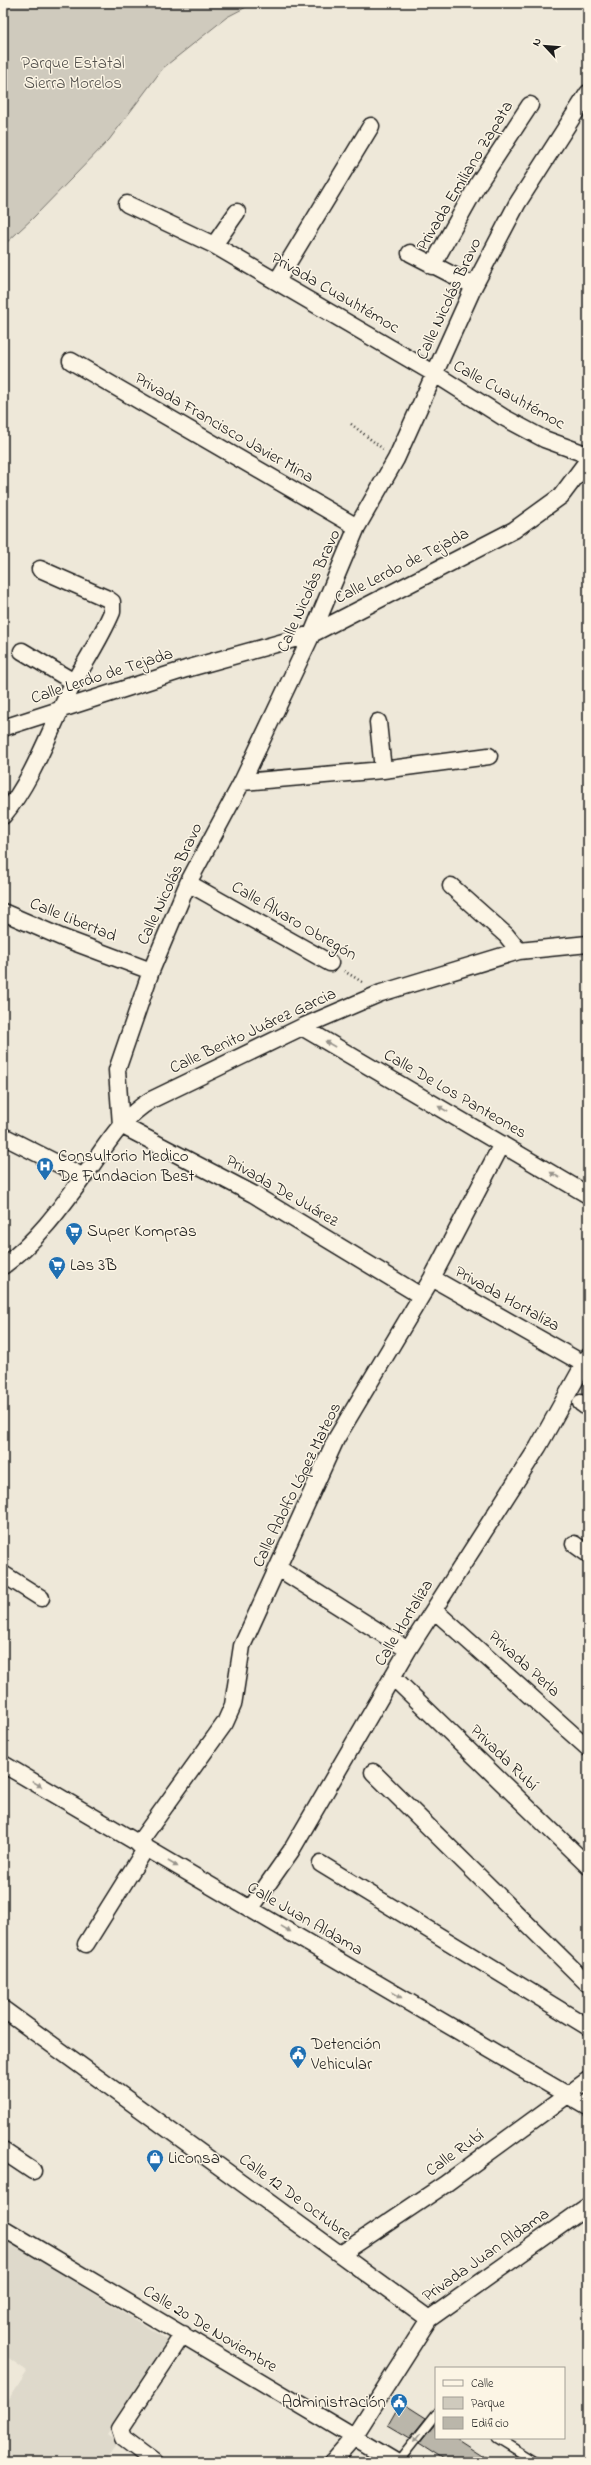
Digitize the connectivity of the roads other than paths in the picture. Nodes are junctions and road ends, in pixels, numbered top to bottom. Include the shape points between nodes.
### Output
1 (588, 93) edge
2 (530, 105) dead end
3 (371, 126) dead end
4 (127, 204) dead end
5 (237, 212) dead end
6 (214, 245) junction
7 (410, 253) dead end
8 (432, 266) junction
9 (277, 281) junction
10 (474, 286) junction
11 (71, 361) dead end
12 (435, 374) junction
13 (588, 455) edge
14 (588, 460) edge
15 (357, 527) junction
16 (40, 569) dead end
17 (312, 634) junction
18 (22, 651) dead end
19 (74, 682) junction
20 (61, 710) junction
21 (378, 722) dead end
22 (3, 728) edge
23 (489, 756) dead end
24 (383, 770) junction
25 (242, 782) junction
26 (3, 816) edge
27 (188, 883) junction
28 (451, 886) dead end
29 (3, 912) edge
30 (588, 944) edge
31 (519, 951) junction
32 (330, 963) road end
33 (151, 971) junction
34 (302, 1027) junction
35 (121, 1125) junction
36 (3, 1136) edge
37 (502, 1144) junction
38 (84, 1177) junction
39 (588, 1196) edge
40 (3, 1266) edge
41 (432, 1278) junction
42 (421, 1296) junction
43 (586, 1361) edge
44 (574, 1544) dead end
45 (588, 1554) edge
46 (278, 1568) junction
47 (3, 1574) edge
48 (41, 1598) dead end
49 (434, 1610) junction
50 (408, 1650) junction
51 (394, 1678) junction
52 (588, 1748) edge
53 (4, 1767) edge
54 (374, 1772) dead end
55 (142, 1846) junction
56 (321, 1864) dead end
57 (588, 1866) edge
58 (251, 1908) junction
59 (86, 1944) dead end
60 (588, 1984) edge
61 (3, 2009) edge
62 (588, 2027) edge
63 (588, 2080) edge
64 (567, 2095) junction
65 (588, 2107) edge
66 (3, 2151) edge
67 (33, 2171) dead end
68 (588, 2206) edge
69 (3, 2228) edge
70 (342, 2254) junction
71 (428, 2319) junction
72 (183, 2334) junction
73 (435, 2415) edge
74 (353, 2438) junction
75 (499, 2439) edge
76 (155, 2462) edge
77 (332, 2462) edge
78 (397, 2462) edge
79 (536, 2462) edge

1 - 10 street, Calle Nicolás Bravo via 517,204
2 - 8 street, Privada Emiliano Zapata via 478,184
3 - 9 street
4 - 6 street, Privada Cuauhtémoc
5 - 6 street
6 - 9 street, Privada Cuauhtémoc
7 - 8 street, Privada Emiliano Zapata
8 - 10 street, Privada Emiliano Zapata
9 - 12 street, Privada Cuauhtémoc
10 - 12 street, Calle Nicolás Bravo
11 - 15 street, Privada Francisco Javier Mina
12 - 13 street, Calle Cuauhtémoc via 503,417 544,439
12 - 15 street, Calle Nicolás Bravo via 396,459
14 - 17 street, Calle Lerdo de Tejada via 561,496 514,530
15 - 17 street, Calle Nicolás Bravo
16 - 19 street via 112,602 110,617
17 - 20 street, Calle Lerdo de Tejada via 186,669
17 - 25 street, Calle Nicolás Bravo
18 - 19 street
19 - 20 street
20 - 22 street, Calle Lerdo de Tejada
20 - 26 street via 13,803
21 - 24 street
23 - 24 street
24 - 25 street
25 - 27 street, Calle Nicolás Bravo
27 - 32 street, Calle Álvaro Obregón
27 - 33 street, Calle Nicolás Bravo
28 - 31 street via 506,935
29 - 33 street, Calle Libertad
30 - 31 street, Calle Benito Juárez Garcia
31 - 34 street, Calle Benito Juárez Garcia via 381,993
33 - 35 street, Calle Nicolás Bravo via 117,1070
34 - 35 street, Calle Benito Juárez Garcia via 151,1100
37 -> 34 street, Calle De Los Panteones
35 - 38 street, Calle Benito Juárez Garcia
35 - 42 street, Privada De Juárez via 253,1194
36 - 38 street
39 -> 37 street, Calle De Los Panteones
37 - 41 street, Calle Adolfo López Mateos
38 - 40 street, Calle Benito Juárez Garcia via 37,1236
41 - 42 street, Calle Adolfo López Mateos
41 - 43 street, Privada Hortaliza
42 - 46 street, Calle Adolfo López Mateos via 336,1439
43 - 49 street, Calle Hortaliza via 538,1447
44 - 45 street
46 - 50 street
46 - 55 street, Calle Adolfo López Mateos via 242,1646 233,1705 225,1723
47 - 48 street
49 - 50 street, Calle Hortaliza
49 - 52 street, Privada Perla
50 - 51 street, Calle Hortaliza
51 - 57 street, Privada Rubí
51 - 58 street, Calle Hortaliza via 291,1851
53 -> 55 street, Calle Juan Aldama
54 - 60 street
55 -> 58 street, Calle Juan Aldama
55 - 59 street, Calle Adolfo López Mateos
56 - 62 street
58 -> 64 street, Calle Juan Aldama
61 - 70 street, Calle 12 De Octubre
63 - 64 street, Calle Rubí
64 - 65 street, Calle Juan Aldama
64 - 70 street, Calle Rubí via 444,2185
66 - 67 street
68 - 71 street, Privada Juan Aldama
69 - 72 street, Calle 20 De Noviembre
70 - 71 street, Calle 12 De Octubre
71 - 74 street, Privada Juan Aldama
72 - 74 street, Calle 20 De Noviembre
72 - 76 street via 120,2429 123,2438
73 -> 78 lane
74 - 77 street, Privada Juan Aldama
74 - 78 street, Calle 20 De Noviembre
75 - 79 lane

